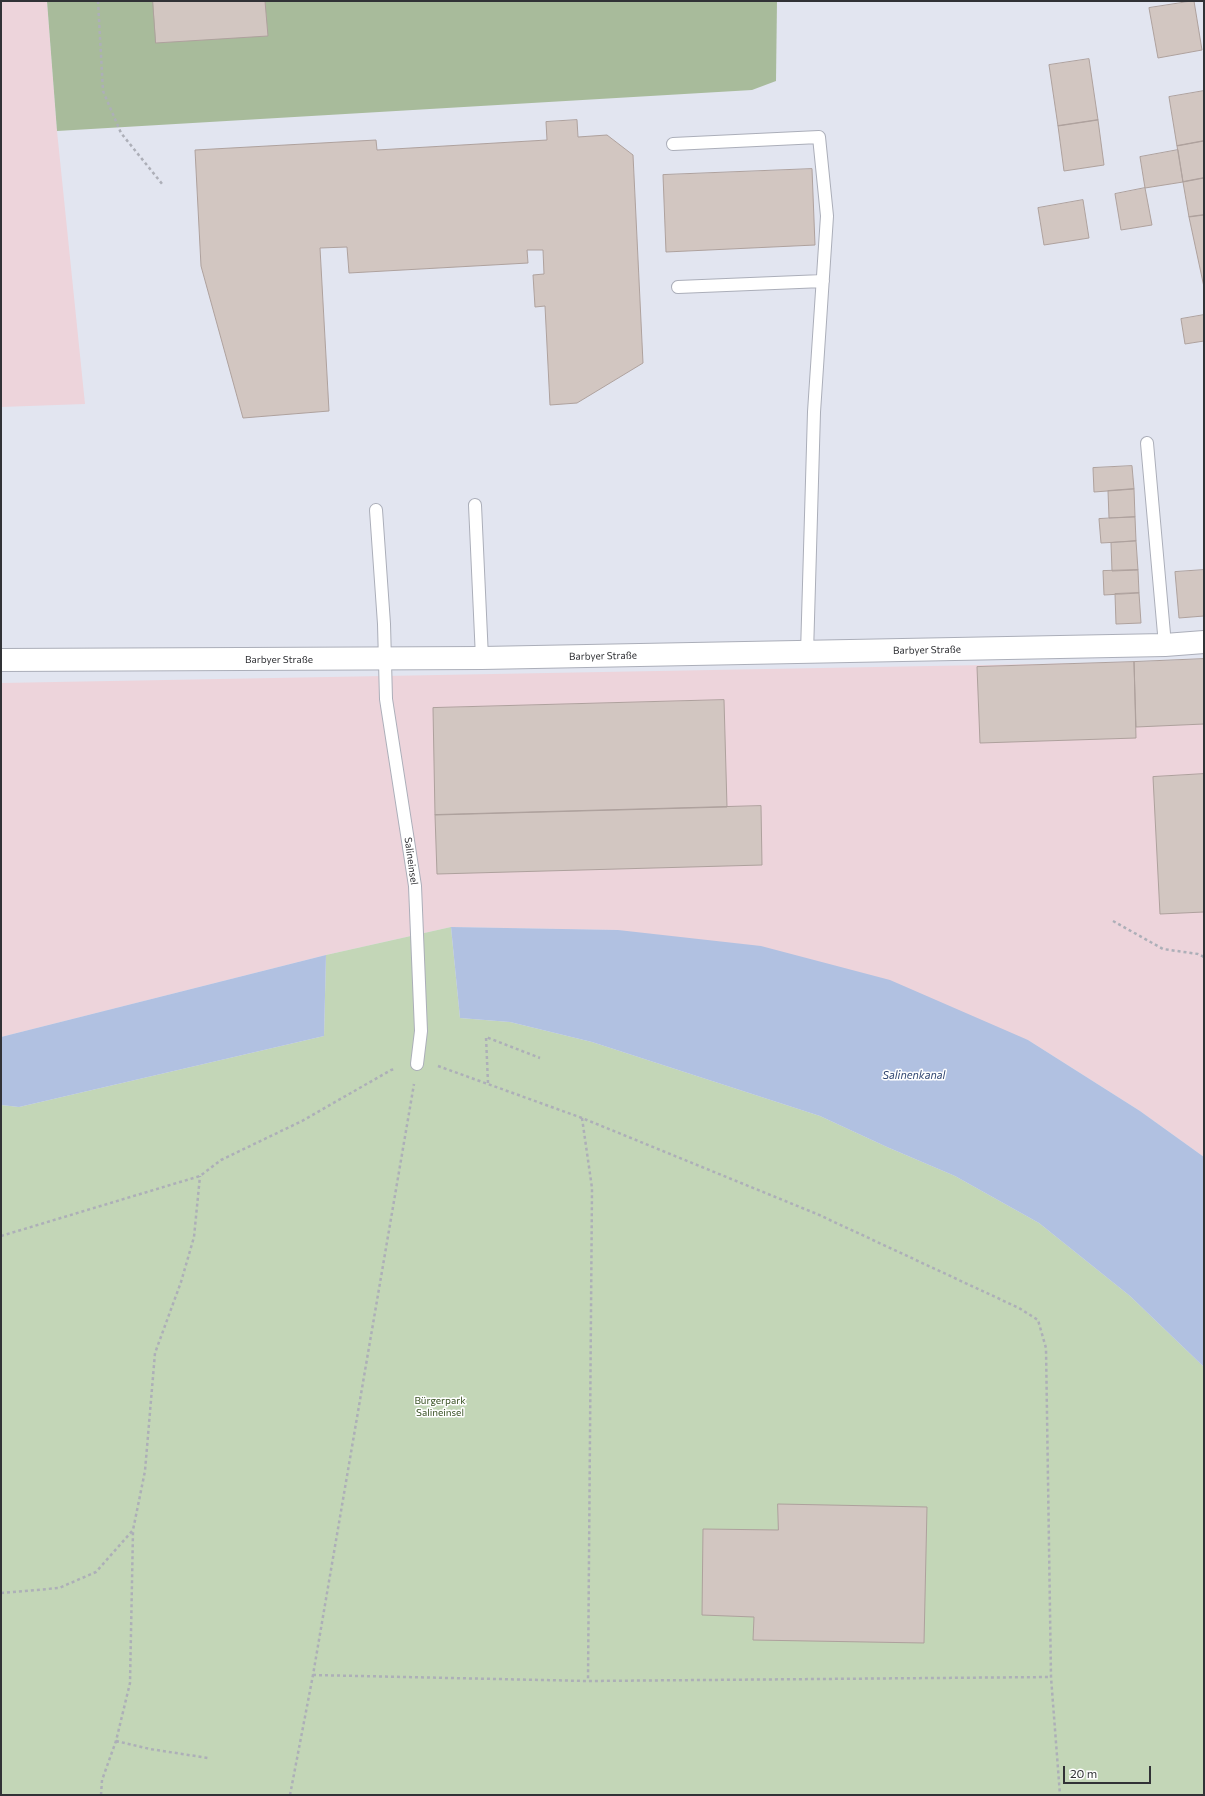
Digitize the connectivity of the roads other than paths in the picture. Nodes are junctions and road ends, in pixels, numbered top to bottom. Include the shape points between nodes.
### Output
1 (673, 144) dead end
2 (823, 281) junction
3 (678, 287) dead end
4 (1147, 443) dead end
5 (475, 505) dead end
6 (376, 510) dead end
7 (1204, 642) edge
8 (1165, 645) junction
9 (807, 652) junction
10 (482, 658) junction
11 (1, 660) edge
12 (385, 660) junction
13 (417, 1064) road end

1 - 2 lane via 819,137 827,216
2 - 3 lane
2 - 9 lane via 814,412
4 - 8 lane
5 - 10 lane
6 - 12 lane, Salineinsel
7 - 8 street, Barbyer Straße
8 - 9 street, Barbyer Straße
9 - 10 street, Barbyer Straße
10 - 12 street, Barbyer Straße
11 - 12 street, Barbyer Straße
12 - 13 lane, Salineinsel via 386,699 414,886 421,1031

